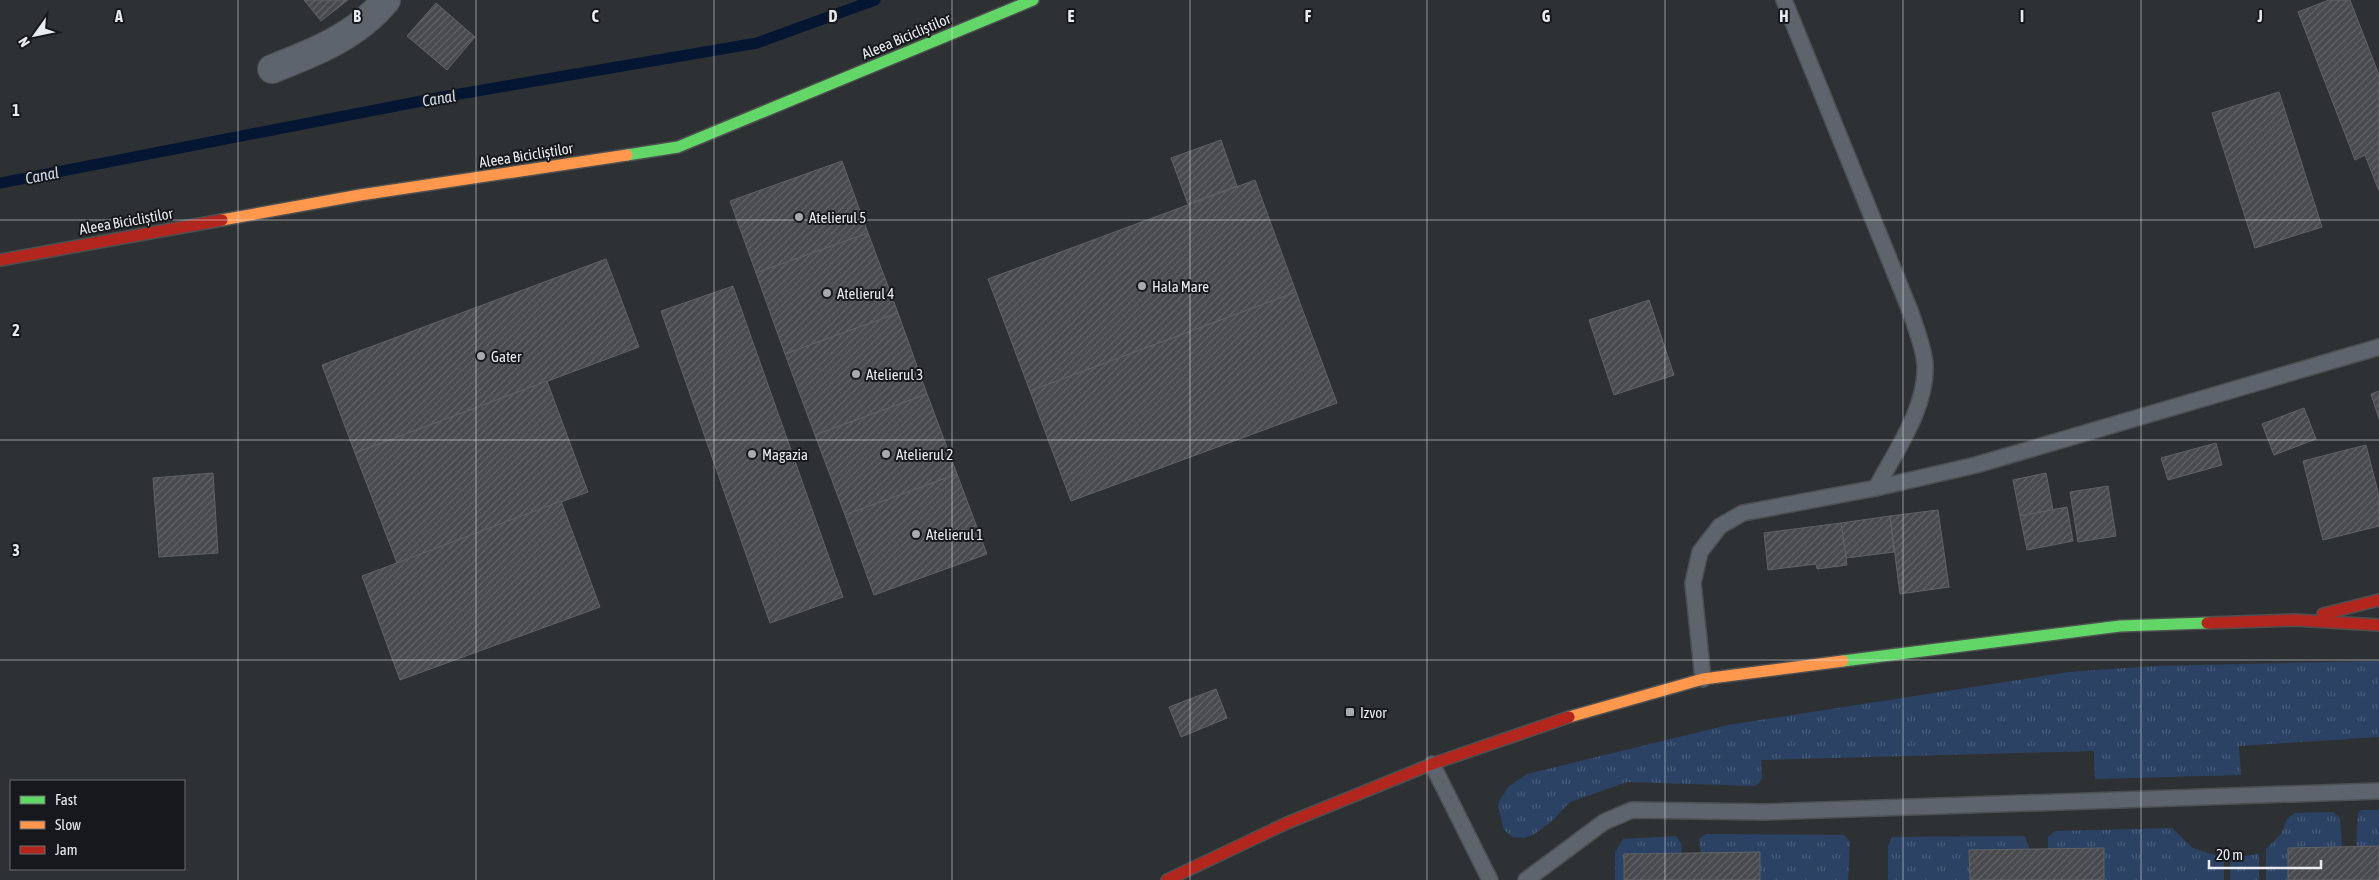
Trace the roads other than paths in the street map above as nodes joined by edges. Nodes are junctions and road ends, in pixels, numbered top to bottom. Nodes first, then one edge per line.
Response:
1 (386, 0) edge
2 (1033, 0) edge
3 (1784, 0) edge
4 (272, 69) dead end
5 (0, 260) edge
6 (2379, 347) edge
7 (1876, 488) junction
8 (2379, 600) edge
9 (2295, 620) junction
10 (2379, 625) edge
11 (1702, 680) junction
12 (1432, 764) junction
13 (2379, 791) edge
14 (1167, 880) edge
15 (1490, 880) edge
16 (1526, 880) edge

1 - 4 street
2 - 5 main road, Aleea Bicicliștilor
3 - 7 lane
6 - 7 lane
7 - 11 lane
8 - 9 main road
9 - 10 main road
9 - 11 main road
11 - 12 main road
12 - 14 main road
12 - 15 lane
13 - 16 lane

